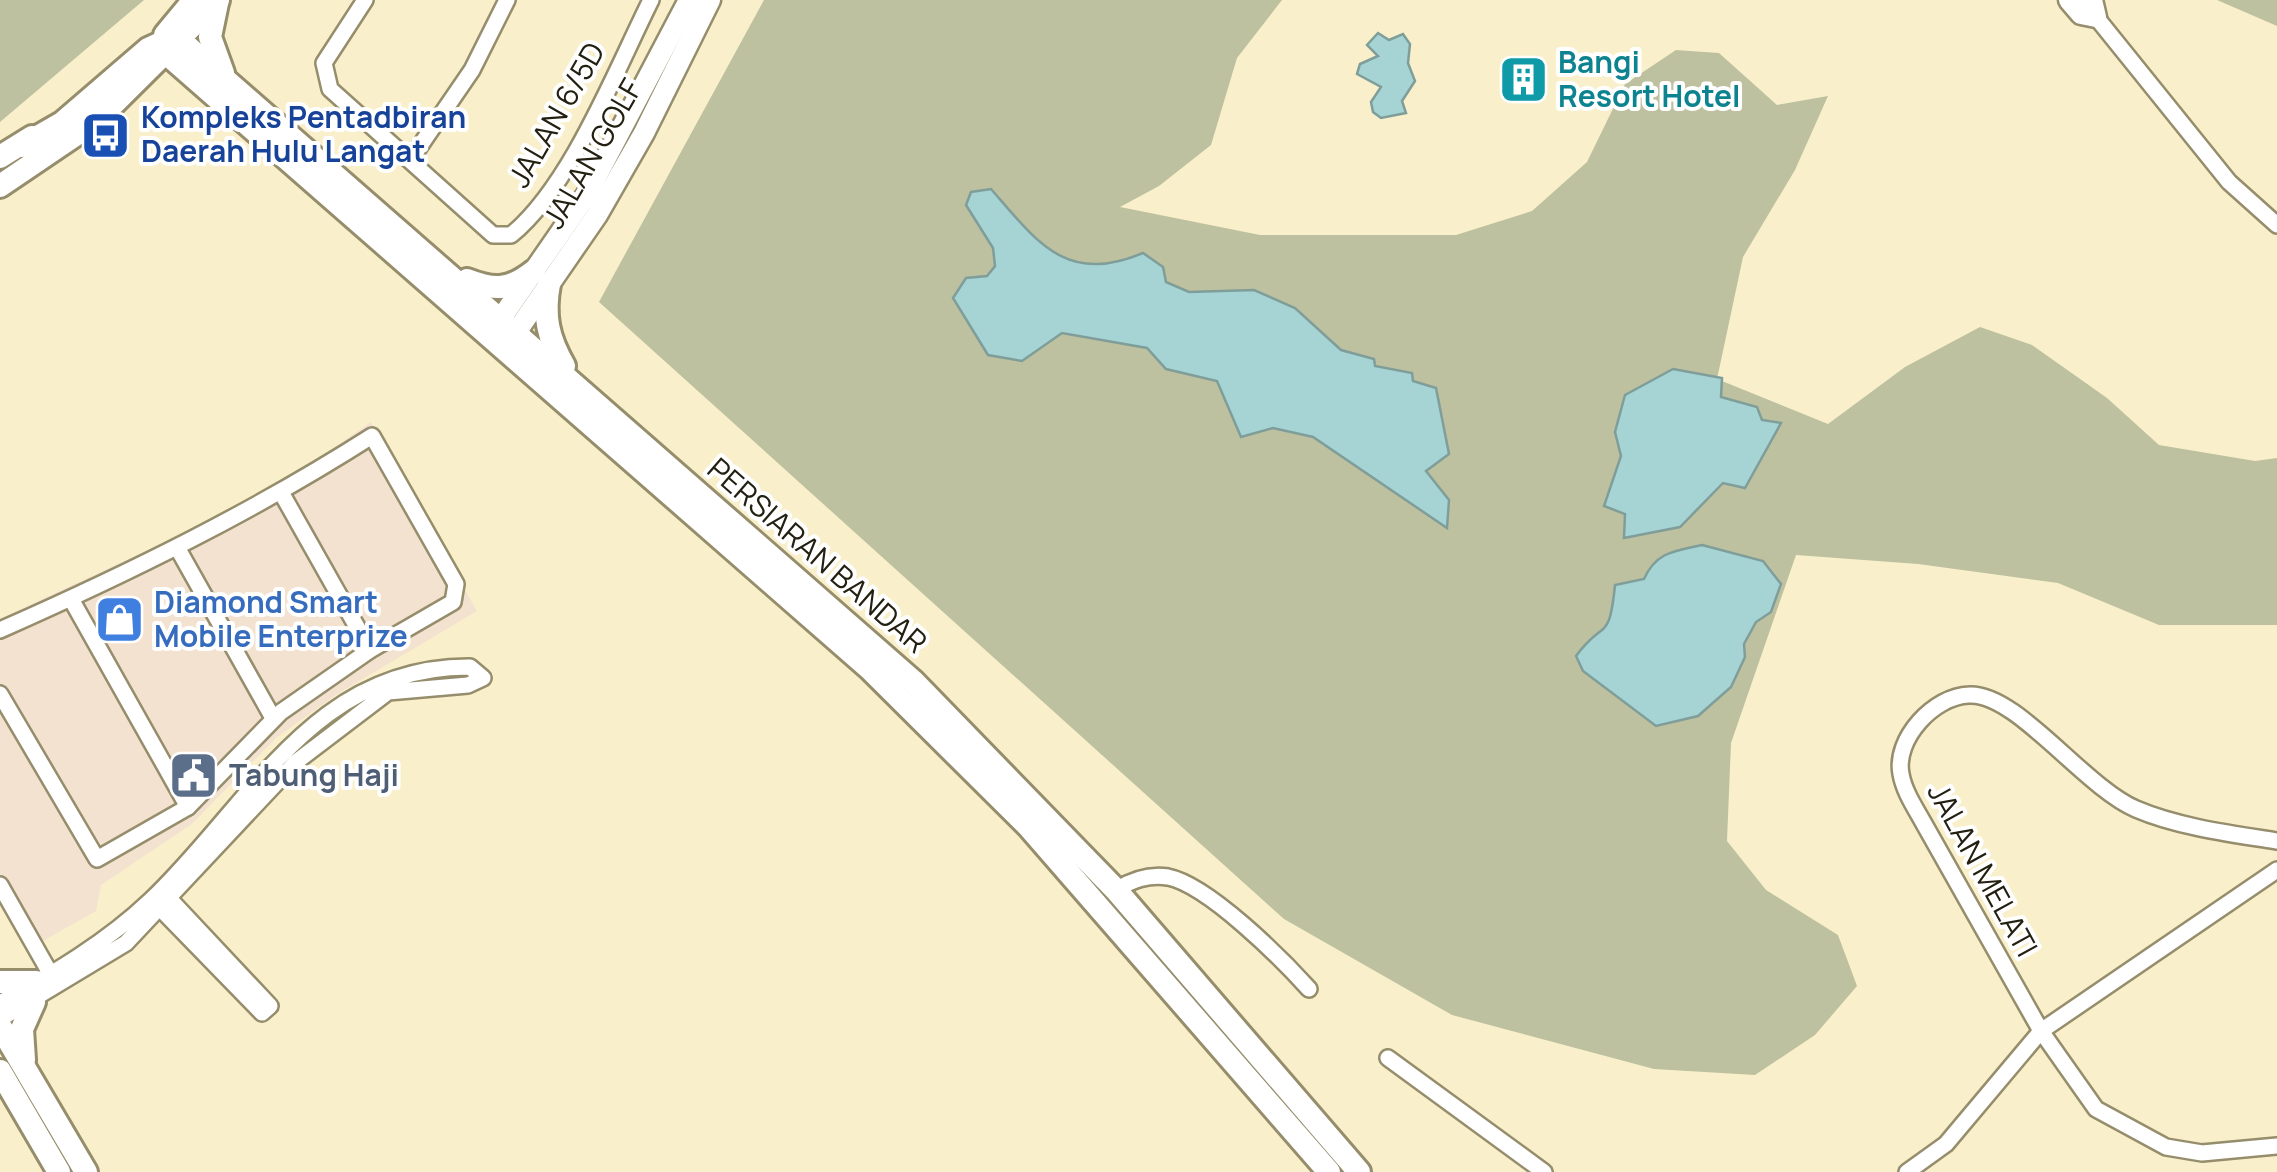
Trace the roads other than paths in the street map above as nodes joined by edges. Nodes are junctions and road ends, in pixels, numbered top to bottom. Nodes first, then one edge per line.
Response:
1 (176, 0) edge
2 (194, 0) edge
3 (218, 0) edge
4 (366, 0) edge
5 (508, 0) edge
6 (651, 0) edge
7 (689, 0) edge
8 (710, 0) edge
9 (2069, 0) edge
10 (2094, 9) edge
11 (170, 44) junction
12 (224, 90) junction
13 (117, 102) junction
14 (635, 130) junction
15 (22, 146) junction
16 (0, 158) edge
17 (411, 159) junction
18 (0, 186) edge
19 (2277, 225) edge
20 (382, 244) junction
21 (450, 272) junction
22 (541, 278) junction
23 (507, 326) junction
24 (571, 378) junction
25 (597, 432) junction
26 (282, 494) junction
27 (178, 549) junction
28 (71, 599) junction
29 (0, 630) edge
30 (370, 650) junction
31 (0, 694) edge
32 (273, 718) junction
33 (304, 744) junction
34 (291, 756) junction
35 (188, 807) junction
36 (2277, 840) edge
37 (2277, 870) edge
38 (0, 885) edge
39 (1116, 890) junction
40 (161, 899) junction
41 (0, 982) edge
42 (40, 986) junction
43 (1309, 989) dead end
44 (0, 1003) edge
45 (0, 1023) edge
46 (2041, 1031) junction
47 (0, 1054) edge
48 (1388, 1058) dead end
49 (0, 1071) edge
50 (28, 1076) junction
51 (2277, 1146) edge
52 (54, 1163) edge
53 (86, 1172) edge
54 (1329, 1172) edge
55 (1359, 1172) edge
56 (1544, 1172) edge
57 (1906, 1172) edge

1 - 15 main road
2 - 11 main road
3 - 11 main road
3 - 12 main road
4 - 17 street
5 - 17 street
6 - 17 street, JALAN 6/5D
7 - 14 street, JALAN GOLF
8 - 14 street, JALAN GOLF
9 - 10 street
10 - 19 street
11 - 12 main road, PERSIARAN BANDAR
11 - 13 main road
11 - 15 main road
12 - 13 main road
12 - 20 main road, PERSIARAN BANDAR
12 - 21 main road, PERSIARAN BANDAR
13 - 18 main road
14 - 22 street, JALAN GOLF
15 - 16 main road
20 - 23 main road
20 - 25 main road, PERSIARAN BANDAR
21 - 22 main road
21 - 23 main road, PERSIARAN BANDAR
22 - 23 street, JALAN GOLF
22 - 24 main road
23 - 24 main road, PERSIARAN BANDAR
23 - 25 main road
24 - 39 main road, PERSIARAN BANDAR
25 - 54 main road, PERSIARAN BANDAR
26 - 27 street
26 - 30 street
26 - 30 street
27 - 28 street
27 - 32 street
28 - 29 street
28 - 35 street
30 - 32 street
31 - 35 street
32 - 33 street
32 - 34 street
32 - 35 street
33 - 33 street
33 - 34 street
34 - 40 street
36 - 46 street, JALAN MELATI
37 - 46 street
38 - 42 street
39 - 43 street
39 - 55 main road, PERSIARAN BANDAR
40 - 40 street
40 - 42 street
40 - 42 street
41 - 42 main road
42 - 44 street
42 - 45 street
42 - 50 main road
45 - 50 main road
46 - 51 street, JALAN MELATI
46 - 57 street
47 - 52 main road
48 - 56 street
49 - 52 main road
50 - 53 main road

